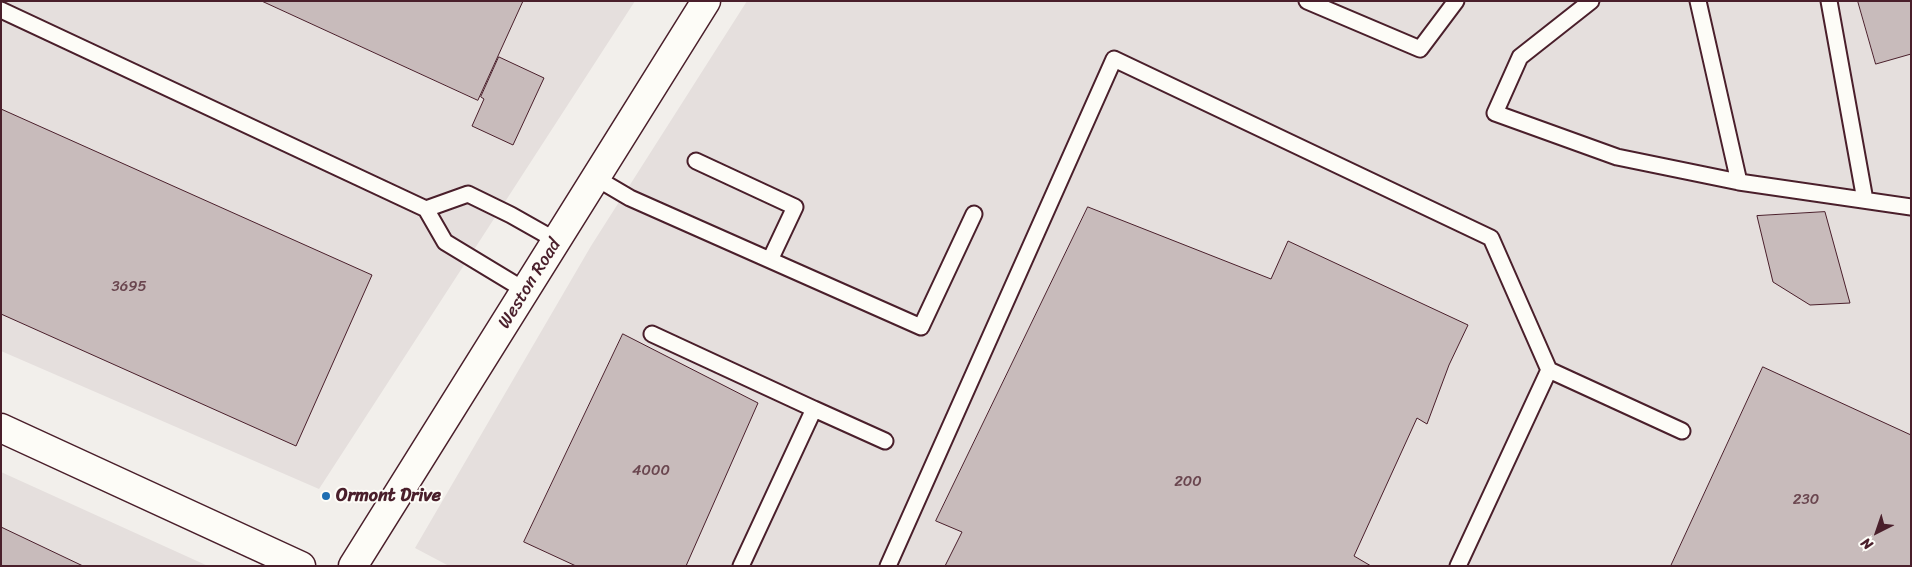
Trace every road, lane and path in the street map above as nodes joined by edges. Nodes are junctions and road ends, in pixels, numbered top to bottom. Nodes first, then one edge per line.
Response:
1 (706, 1) edge
2 (1307, 1) edge
3 (1456, 1) edge
4 (1591, 1) edge
5 (1698, 1) edge
6 (1829, 1) edge
7 (1, 10) edge
8 (696, 161) dead end
9 (596, 178) junction
10 (1739, 182) junction
11 (1865, 200) junction
12 (1911, 207) edge
13 (426, 209) junction
14 (974, 214) dead end
15 (557, 240) junction
16 (770, 260) junction
17 (526, 291) junction
18 (652, 334) dead end
19 (1549, 370) junction
20 (814, 409) junction
21 (1, 428) edge
22 (1682, 431) dead end
23 (885, 441) dead end
24 (301, 566) edge
25 (353, 566) edge
26 (741, 566) edge
27 (888, 566) edge
28 (1458, 566) edge

1 - 9 main road, Weston Road
2 - 3 lane
4 - 10 lane
5 - 10 lane
6 - 11 lane
7 - 13 lane
8 - 16 lane
9 - 15 main road, Weston Road
9 - 16 lane
10 - 11 lane
11 - 12 lane
13 - 15 lane
13 - 17 lane
14 - 16 lane
15 - 17 main road, Weston Road
17 - 25 main road, Weston Road
18 - 20 lane
19 - 22 lane
19 - 27 lane
19 - 28 lane
20 - 23 lane
20 - 26 lane
21 - 24 main road

